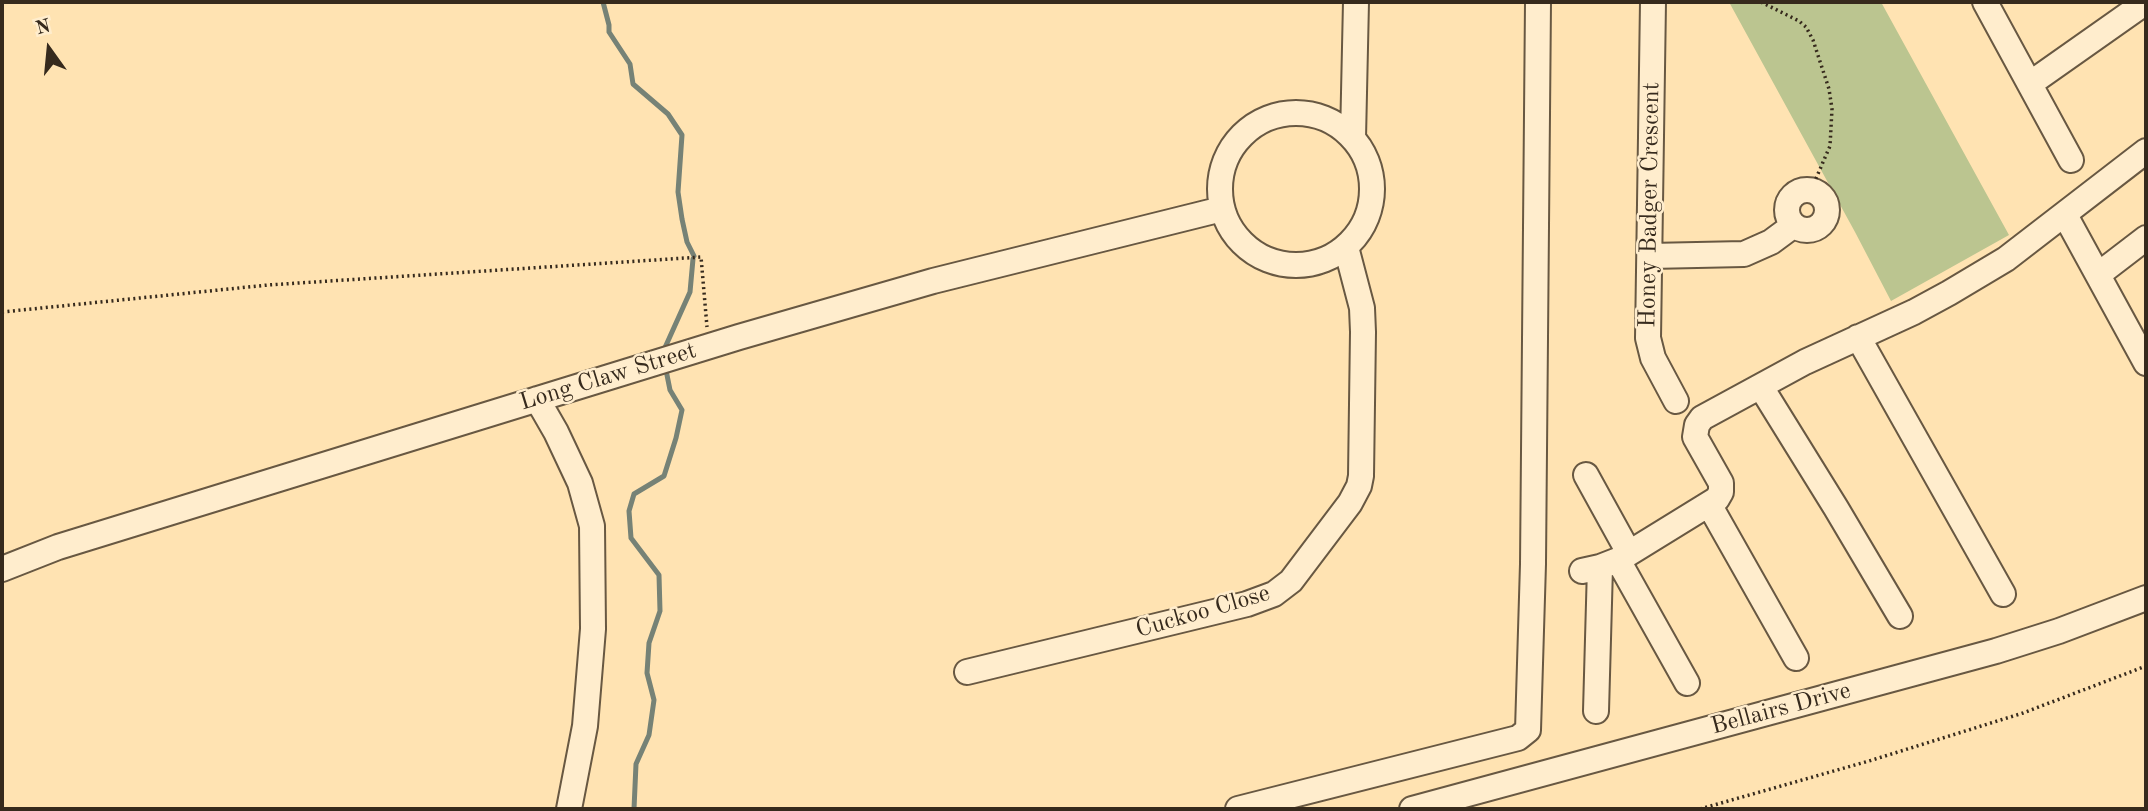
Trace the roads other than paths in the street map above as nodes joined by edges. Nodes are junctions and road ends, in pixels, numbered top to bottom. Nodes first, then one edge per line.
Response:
1 (1356, 2) edge
2 (1538, 2) edge
3 (1653, 2) edge
4 (1985, 2) edge
5 (2146, 2) edge
6 (2031, 83) junction
7 (1353, 138) junction
8 (2146, 152) edge
9 (2071, 160) dead end
10 (1811, 190) road end
11 (1222, 209) junction
12 (2065, 215) junction
13 (2146, 238) edge
14 (1346, 247) junction
15 (1650, 256) junction
16 (2099, 274) junction
17 (1858, 337) junction
18 (2146, 363) edge
19 (1761, 387) junction
20 (537, 399) junction
21 (1676, 401) dead end
22 (1586, 475) dead end
23 (1710, 506) junction
24 (1607, 563) junction
25 (2, 569) edge
26 (2003, 594) dead end
27 (2146, 598) edge
28 (1900, 617) dead end
29 (1796, 658) dead end
30 (967, 672) dead end
31 (1687, 683) dead end
32 (1595, 711) dead end
33 (569, 809) edge
34 (1238, 809) edge
35 (1412, 809) edge

1 - 7 street
2 - 34 street
3 - 15 street, Honey Badger Crescent
4 - 6 street
5 - 6 street
6 - 9 street
7 - 11 street
7 - 14 street
8 - 12 street
10 - 15 street
11 - 14 street
11 - 20 street, Long Claw Street
12 - 16 street
12 - 17 street
13 - 16 street
14 - 30 street, Cuckoo Close
15 - 21 street, Honey Badger Crescent
16 - 18 street
17 - 19 street
17 - 26 street
19 - 23 street
19 - 28 street
20 - 25 street, Long Claw Street
20 - 33 street
22 - 24 street
23 - 24 street
23 - 29 street
24 - 31 street
24 - 32 street
27 - 35 street, Bellairs Drive

